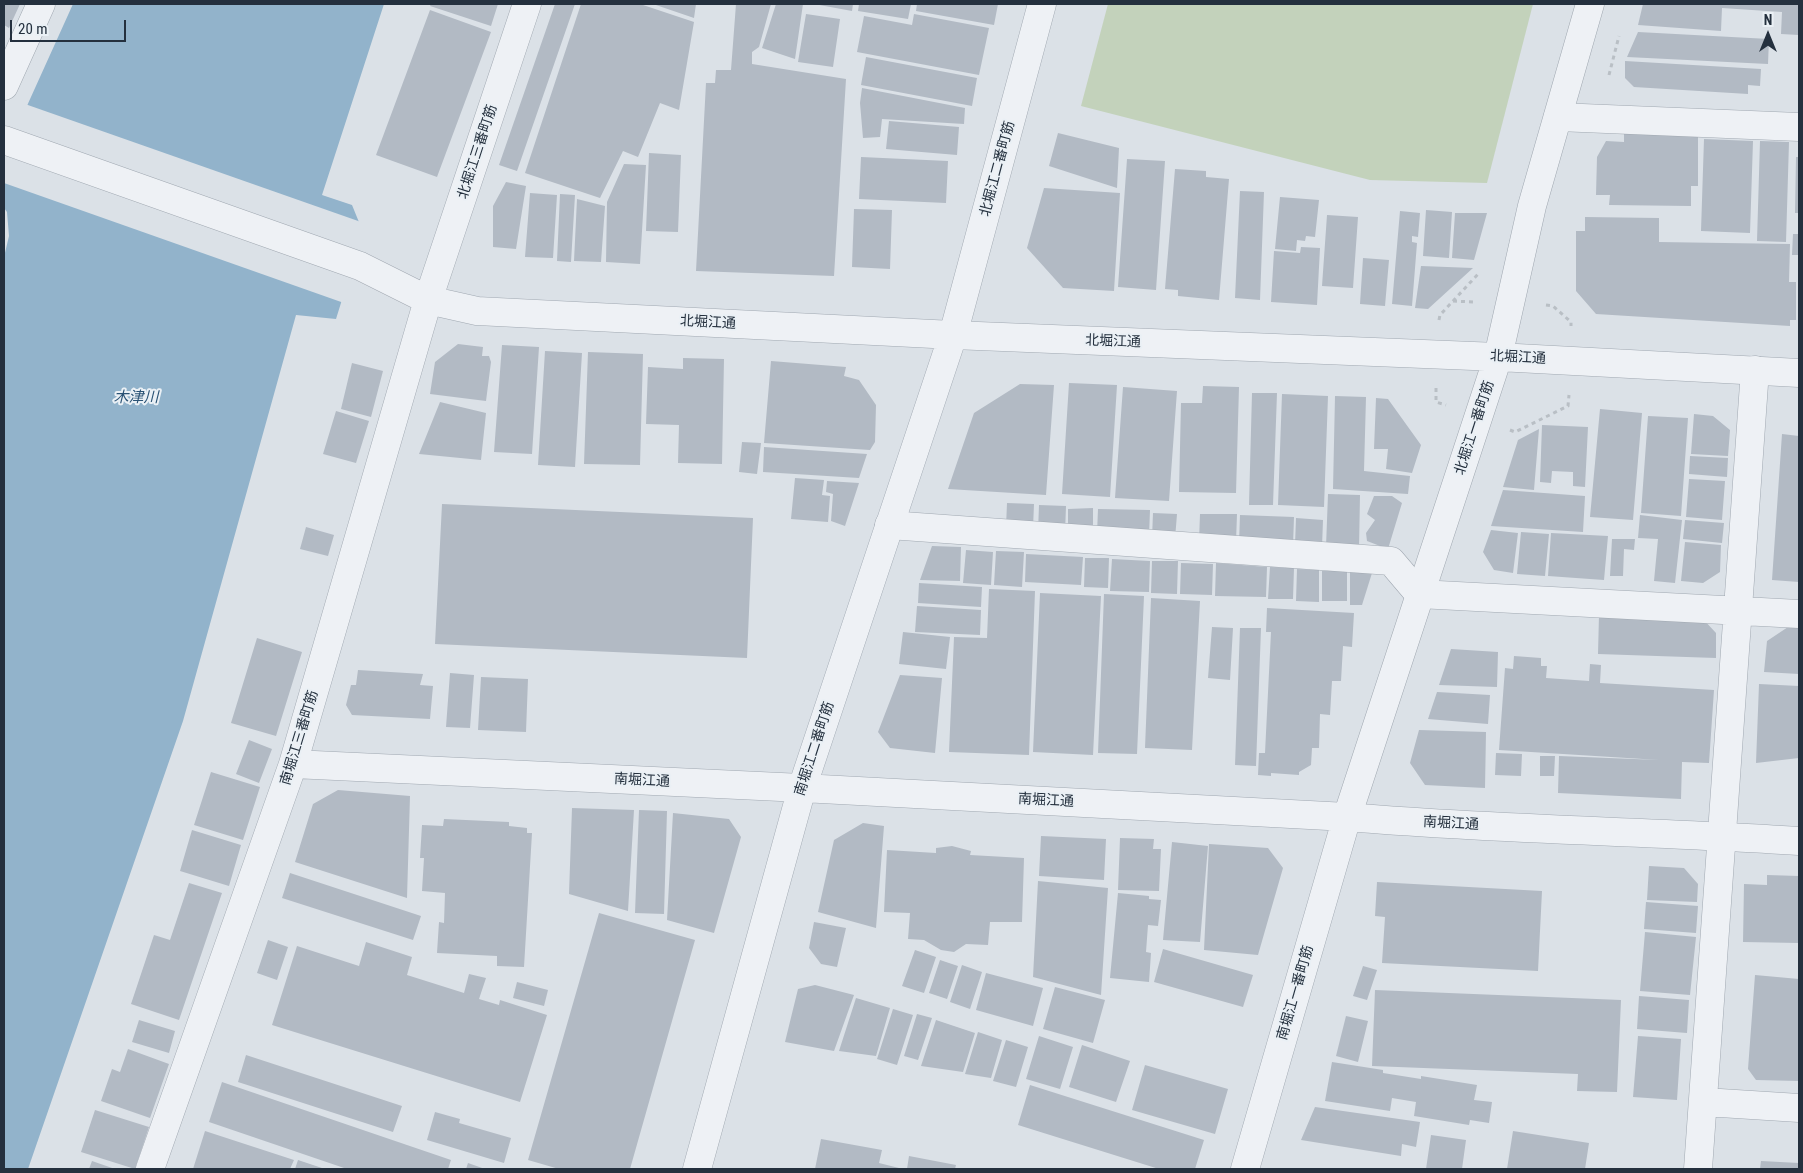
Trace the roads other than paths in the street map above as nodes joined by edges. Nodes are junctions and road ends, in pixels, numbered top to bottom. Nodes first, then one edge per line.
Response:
1 (41, 4) edge
2 (527, 4) edge
3 (1042, 4) edge
4 (1590, 4) edge
5 (4, 86) edge
6 (1558, 117) junction
7 (1799, 127) edge
8 (4, 140) edge
9 (428, 300) junction
10 (953, 335) junction
11 (1498, 357) junction
12 (1755, 370) junction
13 (1799, 373) edge
14 (889, 525) junction
15 (1419, 594) junction
16 (1739, 610) junction
17 (1799, 614) edge
18 (293, 764) junction
19 (802, 788) junction
20 (1347, 817) junction
21 (1723, 836) junction
22 (1799, 841) edge
23 (1704, 1102) junction
24 (1799, 1108) edge
25 (150, 1169) edge
26 (697, 1169) edge
27 (1245, 1169) edge
28 (1698, 1169) edge

1 - 5 street
2 - 9 street, 北堀江三番町筋
3 - 10 street, 北堀江二番町筋
4 - 6 street, 北堀江一番町筋
6 - 7 street
6 - 11 street, 北堀江一番町筋
8 - 9 street, 北堀江通
9 - 10 street, 北堀江通
9 - 18 street, 南堀江三番町筋
10 - 11 street, 北堀江通
10 - 14 street, 南堀江二番町筋
11 - 12 street, 北堀江通
11 - 15 street, 北堀江一番町筋
12 - 13 street, 北堀江通
12 - 16 street
14 - 15 street
14 - 19 street, 南堀江二番町筋
15 - 16 street
15 - 20 street, 北堀江一番町筋
16 - 17 street
16 - 21 street
18 - 19 street, 南堀江通
18 - 25 street, 南堀江三番町筋
19 - 20 street, 南堀江通
19 - 26 street, 南堀江二番町筋
20 - 21 street, 南堀江通
20 - 27 street, 南堀江一番町筋
21 - 22 street, 南堀江通
21 - 23 street
23 - 24 street
23 - 28 street

